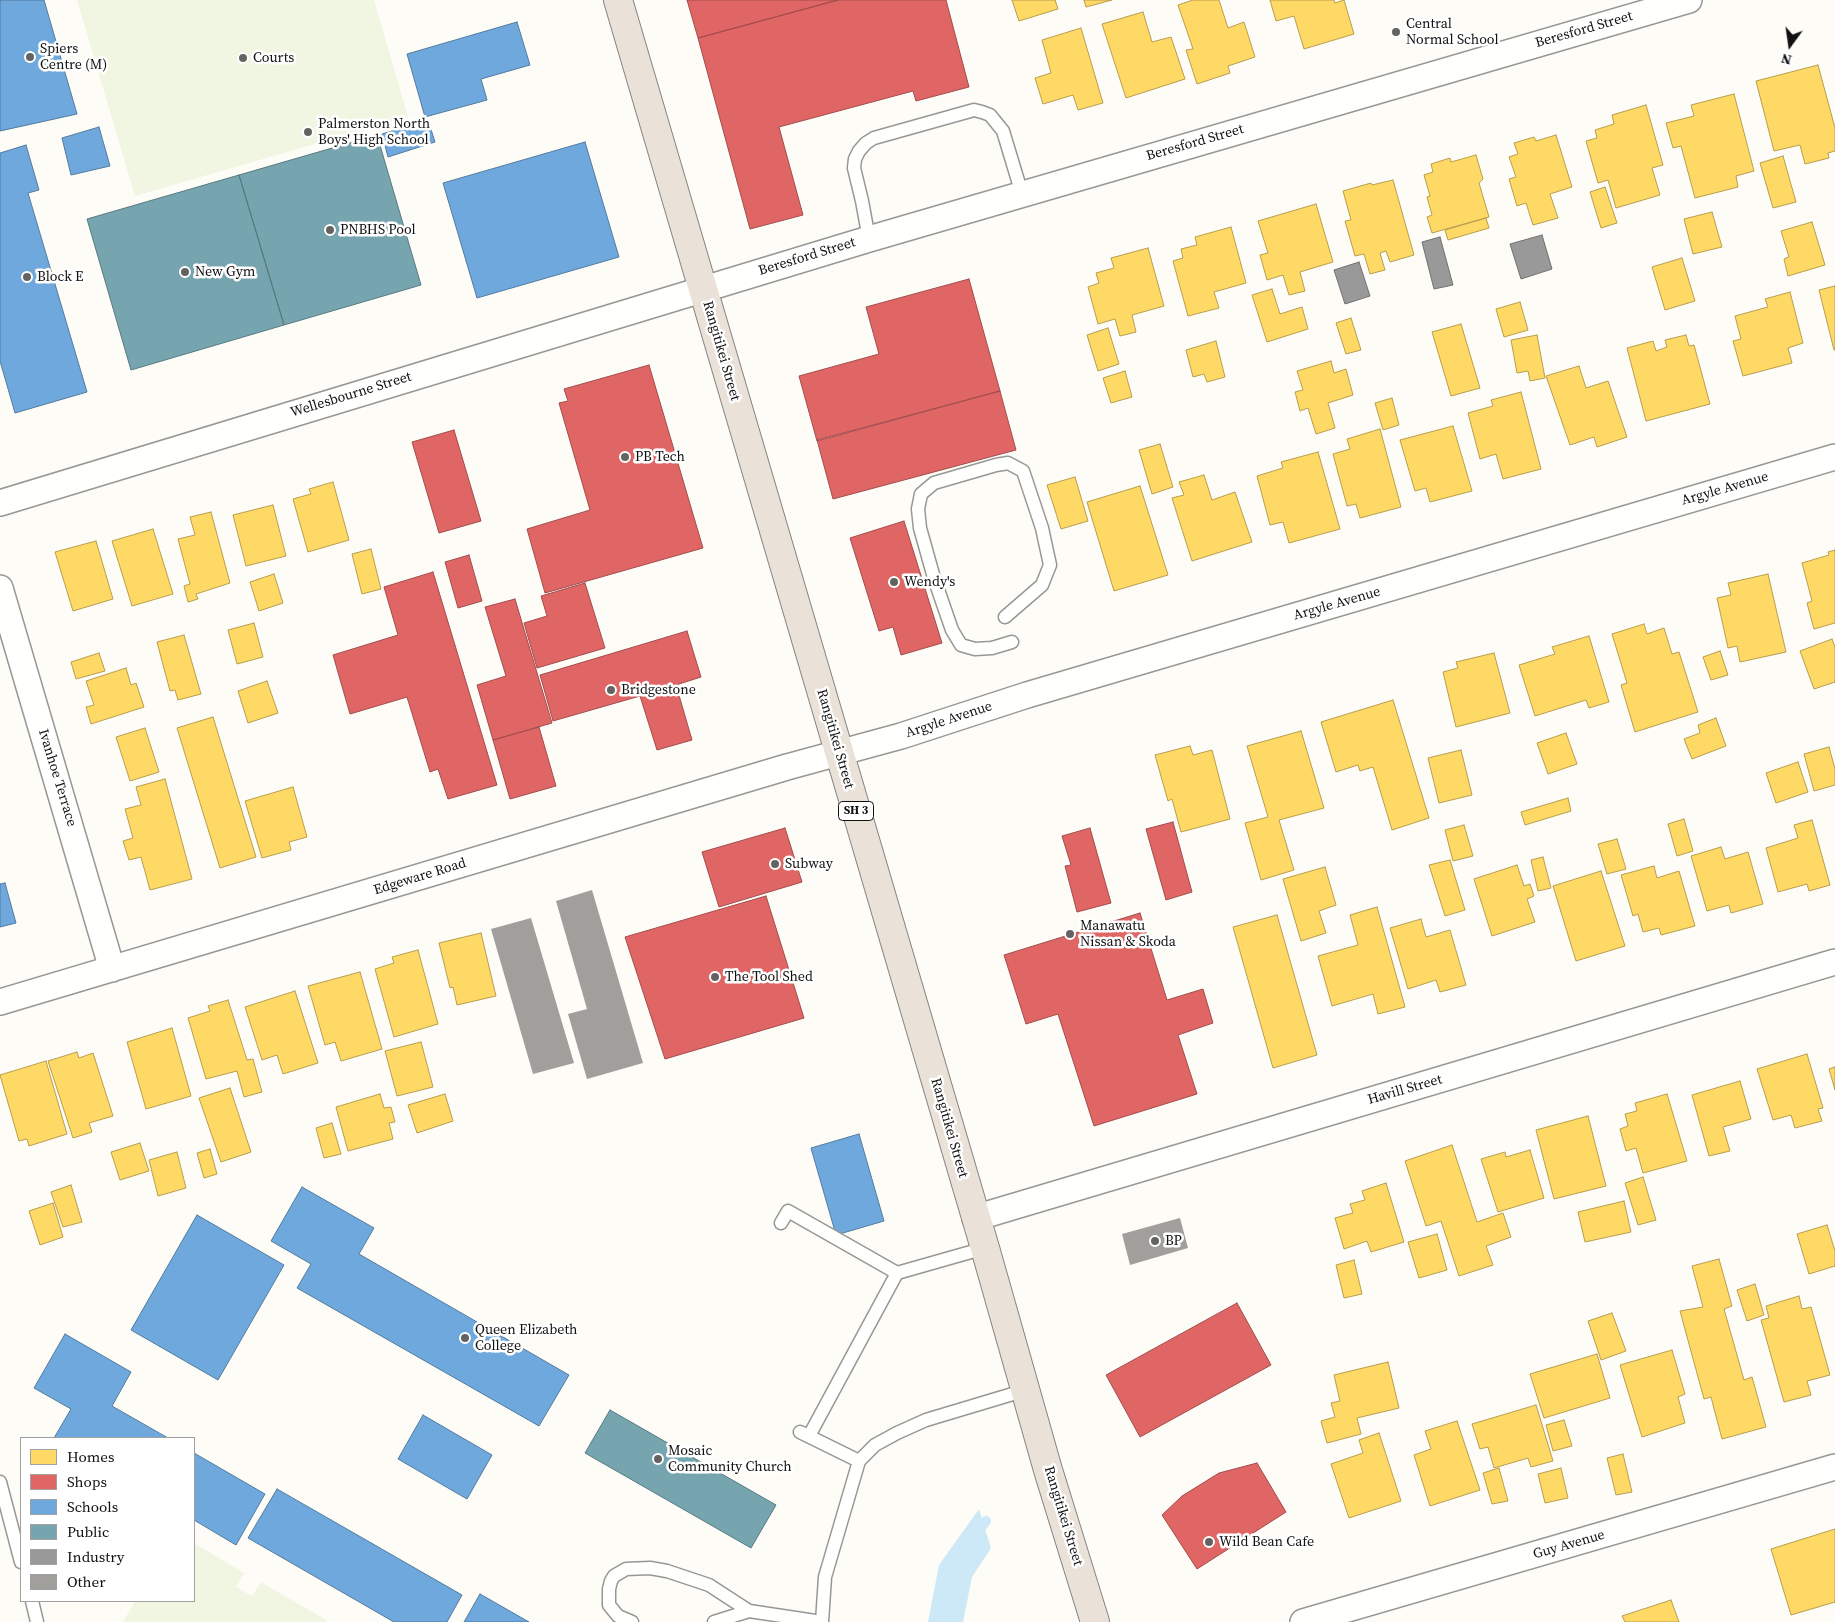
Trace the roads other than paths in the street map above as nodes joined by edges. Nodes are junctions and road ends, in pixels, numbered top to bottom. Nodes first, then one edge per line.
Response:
1 (618, 0) edge
2 (1688, 0) edge
3 (1022, 194) junction
4 (869, 239) junction
5 (702, 289) junction
6 (1835, 457) edge
7 (0, 503) edge
8 (0, 588) edge
9 (1005, 617) dead end
10 (1012, 642) dead end
11 (839, 754) junction
12 (1835, 962) edge
13 (112, 969) junction
14 (0, 1002) edge
15 (975, 1218) junction
16 (781, 1223) dead end
17 (985, 1248) junction
18 (897, 1273) junction
19 (1026, 1390) junction
20 (860, 1461) junction
21 (1835, 1467) edge
22 (0, 1482) edge
23 (20, 1558) edge
24 (32, 1602) edge
25 (749, 1611) junction
26 (37, 1622) edge
27 (632, 1622) edge
28 (714, 1622) edge
29 (822, 1622) edge
30 (1095, 1622) edge
31 (1303, 1622) edge

1 - 5 highway, Rangitikei Street / SH 3
2 - 3 street, Beresford Street
3 - 4 street, Beresford Street
3 - 4 lane
4 - 5 street, Beresford Street
5 - 7 street, Wellesbourne Street
5 - 11 highway, Rangitikei Street / SH 3
6 - 11 street, Argyle Avenue
8 - 13 street, Ivanhoe Terrace
9 - 10 lane
11 - 13 street, Edgeware Road
11 - 15 highway, Rangitikei Street / SH 3
12 - 15 street, Havill Street
13 - 14 street, Edgeware Road
15 - 17 highway, Rangitikei Street / SH 3
16 - 18 lane
17 - 18 lane
17 - 19 highway, Rangitikei Street / SH 3
18 - 20 lane
19 - 20 lane
19 - 30 highway, Rangitikei Street / SH 3
20 - 29 lane
21 - 31 street, Guy Avenue
22 - 23 lane
24 - 26 lane
25 - 27 lane
25 - 28 lane
25 - 29 lane

